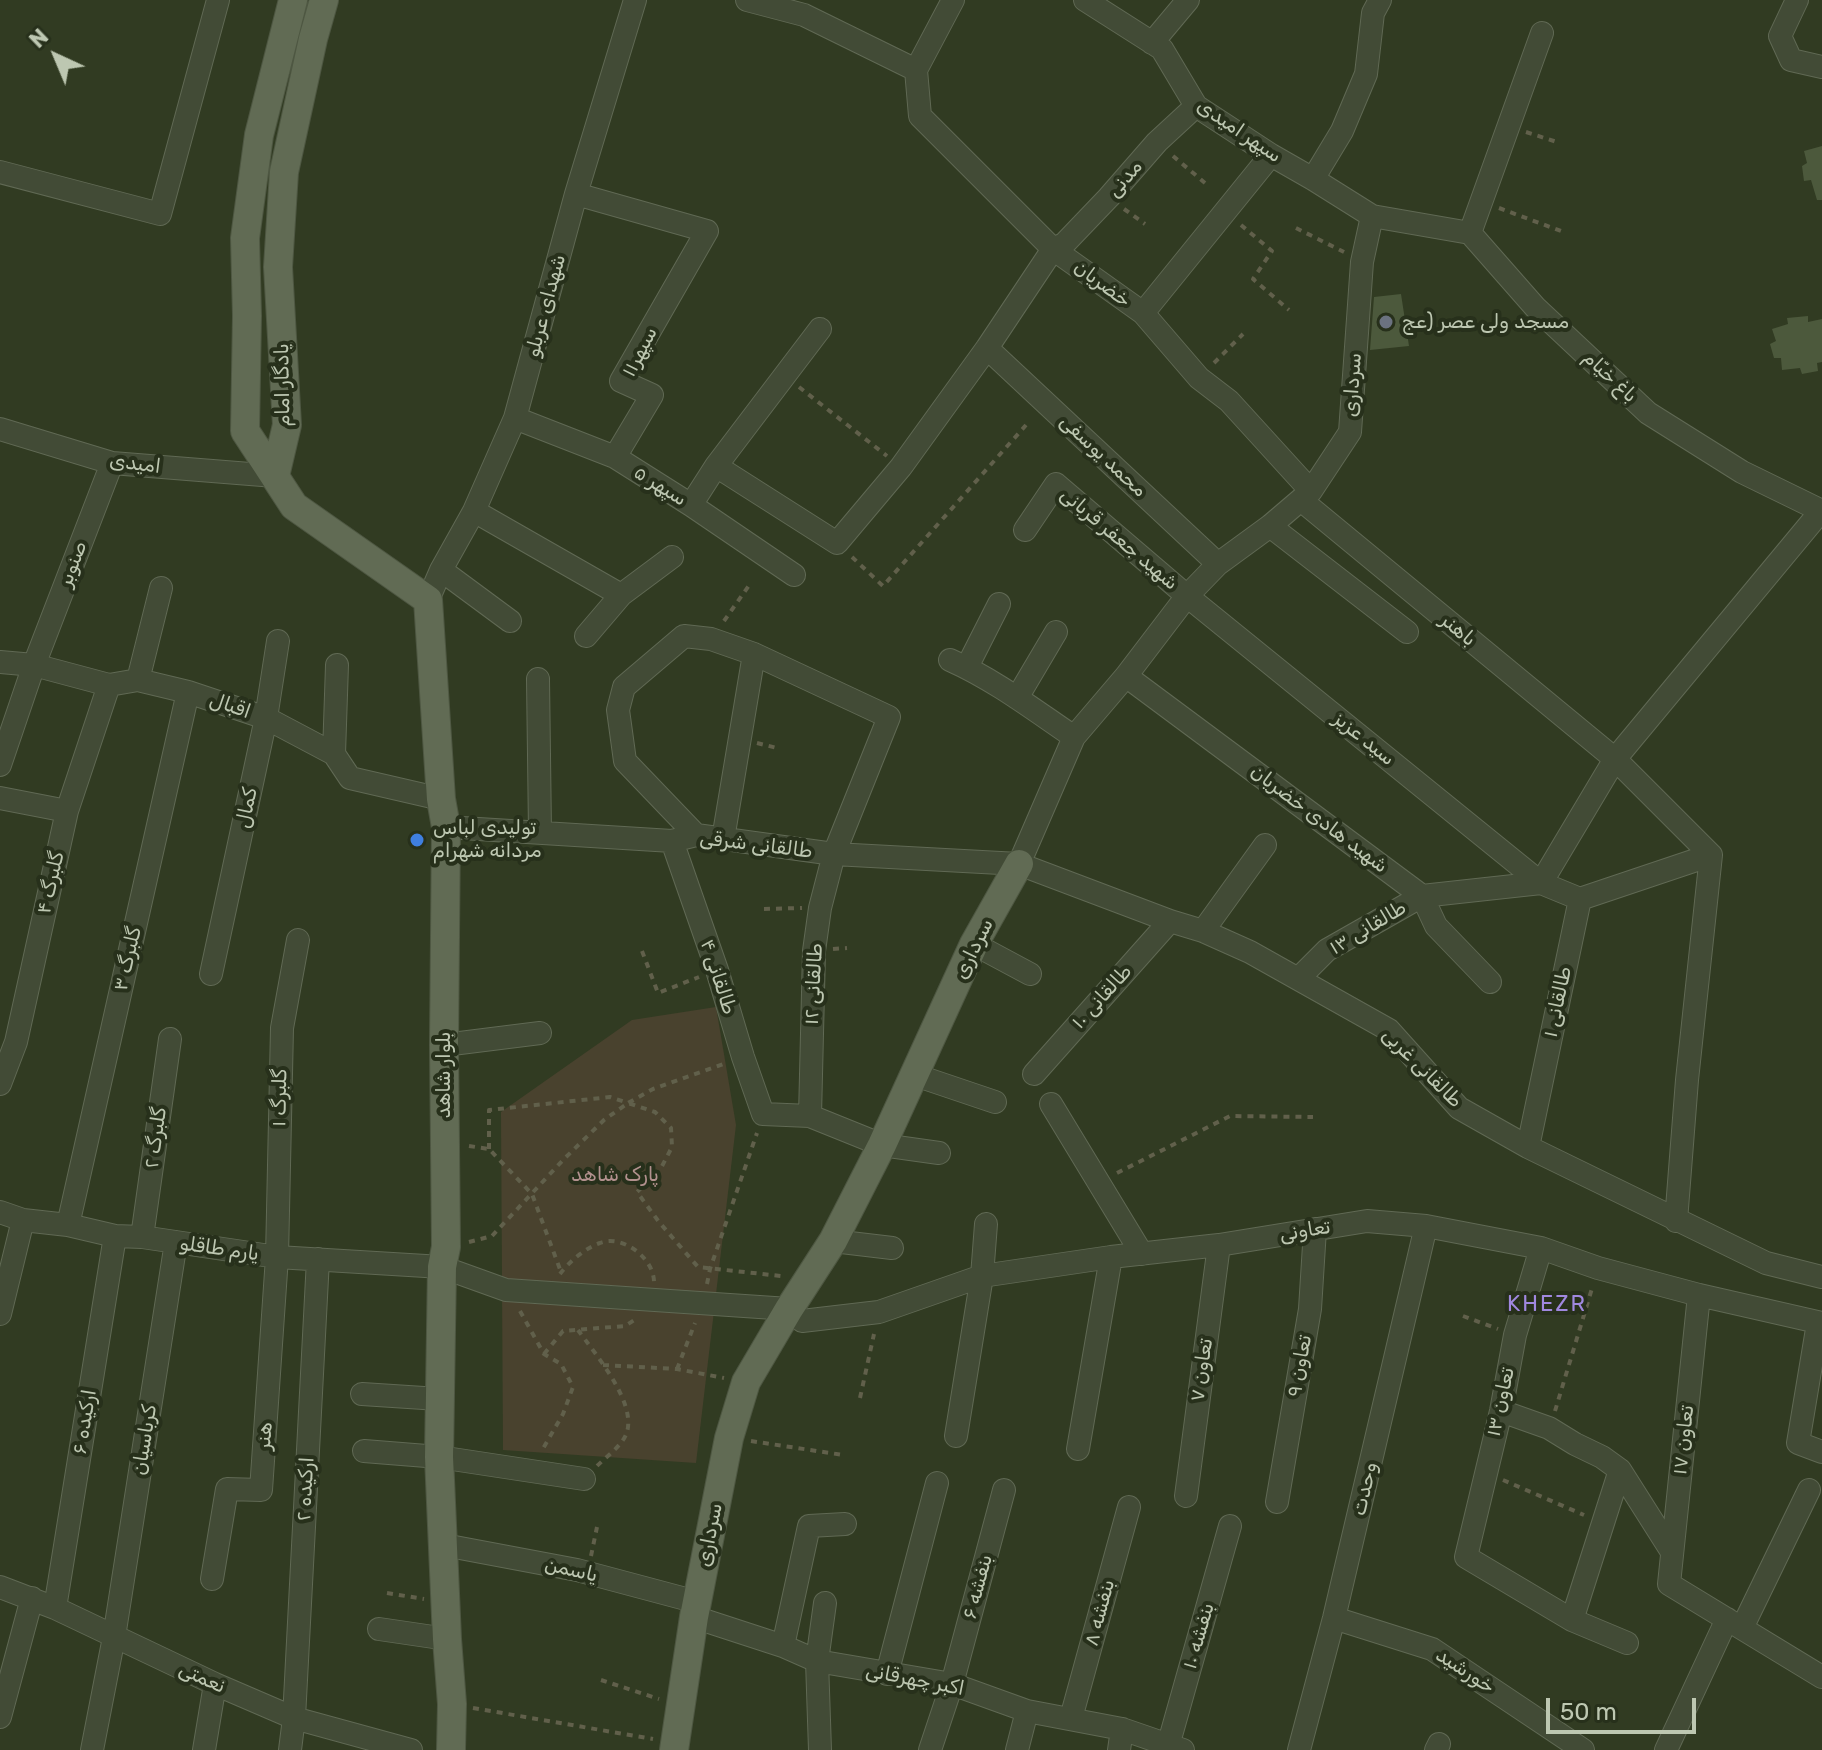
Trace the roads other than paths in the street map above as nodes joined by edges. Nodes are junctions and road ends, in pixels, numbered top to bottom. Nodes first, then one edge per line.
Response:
1 (218, 0) edge
2 (293, 0) edge
3 (324, 0) edge
4 (635, 0) edge
5 (747, 0) edge
6 (953, 0) edge
7 (1087, 0) edge
8 (1188, 0) edge
9 (1380, 0) edge
10 (1797, 0) edge
11 (1542, 33) dead end
12 (1152, 43) junction
13 (1822, 67) edge
14 (916, 70) junction
15 (1196, 106) junction
16 (1271, 155) junction
17 (0, 172) edge
18 (1313, 179) junction
19 (576, 194) junction
20 (1372, 216) junction
21 (1470, 233) junction
22 (1053, 249) junction
23 (1143, 313) junction
24 (820, 329) dead end
25 (987, 348) junction
26 (515, 418) junction
27 (0, 429) edge
28 (615, 457) junction
29 (112, 463) junction
30 (716, 466) junction
31 (275, 476) junction
32 (1306, 496) junction
33 (691, 505) junction
34 (474, 511) junction
35 (1821, 511) edge
36 (1270, 526) junction
37 (1025, 530) dead end
38 (672, 557) dead end
39 (1218, 564) junction
40 (441, 570) junction
41 (794, 575) dead end
42 (161, 588) dead end
43 (621, 595) junction
44 (1187, 596) junction
45 (428, 600) junction
46 (999, 604) dead end
47 (510, 621) dead end
48 (1056, 632) dead end
49 (1407, 632) dead end
50 (586, 636) dead end
51 (278, 641) dead end
52 (754, 654) junction
53 (0, 662) edge
54 (34, 665) junction
55 (337, 665) dead end
56 (1126, 676) junction
57 (538, 679) dead end
58 (138, 680) junction
59 (109, 685) junction
60 (188, 692) junction
61 (1017, 698) junction
62 (266, 718) junction
63 (1074, 737) junction
64 (334, 754) junction
65 (1615, 759) junction
66 (0, 765) edge
67 (0, 798) edge
68 (441, 799) junction
69 (67, 811) junction
70 (446, 827) junction
71 (540, 832) junction
72 (696, 835) junction
73 (723, 839) junction
74 (672, 841) junction
75 (1265, 845) dead end
76 (834, 854) junction
77 (1711, 855) junction
78 (1019, 864) junction
79 (1541, 883) junction
80 (1422, 896) junction
81 (1580, 899) junction
82 (1170, 921) junction
83 (1203, 931) junction
84 (298, 940) dead end
85 (974, 944) junction
86 (211, 974) dead end
87 (1030, 974) dead end
88 (1299, 978) junction
89 (1490, 982) dead end
90 (540, 1033) dead end
91 (170, 1039) dead end
92 (444, 1045) junction
93 (1034, 1074) dead end
94 (915, 1075) junction
95 (0, 1084) edge
96 (995, 1102) dead end
97 (1051, 1104) dead end
98 (810, 1116) junction
99 (882, 1145) junction
100 (1528, 1147) junction
101 (939, 1153) dead end
102 (0, 1212) edge
103 (23, 1220) junction
104 (1676, 1221) junction
105 (986, 1224) dead end
106 (68, 1225) junction
107 (1426, 1226) junction
108 (1315, 1229) junction
109 (115, 1236) junction
110 (142, 1237) junction
111 (833, 1241) junction
112 (176, 1242) junction
113 (1219, 1245) junction
114 (892, 1248) dead end
115 (1541, 1248) junction
116 (1142, 1254) junction
117 (277, 1257) junction
118 (444, 1257) junction
119 (1111, 1257) junction
120 (318, 1259) junction
121 (982, 1276) junction
122 (1822, 1277) edge
123 (1699, 1295) junction
124 (703, 1303) joint
125 (789, 1309) junction
126 (0, 1314) edge
127 (1820, 1323) edge
128 (362, 1394) dead end
129 (439, 1399) junction
130 (1501, 1411) junction
131 (956, 1436) dead end
132 (1078, 1449) dead end
133 (364, 1451) dead end
134 (1822, 1452) edge
135 (439, 1457) junction
136 (1620, 1470) junction
137 (584, 1479) road end
138 (937, 1483) dead end
139 (1004, 1490) dead end
140 (1809, 1490) dead end
141 (1186, 1496) dead end
142 (1277, 1502) dead end
143 (1129, 1507) dead end
144 (845, 1524) dead end
145 (1230, 1526) dead end
146 (444, 1545) junction
147 (1672, 1552) junction
148 (212, 1579) dead end
149 (0, 1587) edge
150 (32, 1598) junction
151 (825, 1603) dead end
152 (55, 1608) junction
153 (696, 1610) junction
154 (1334, 1618) junction
155 (1572, 1620) junction
156 (1734, 1624) junction
157 (379, 1629) dead end
158 (114, 1637) junction
159 (447, 1639) junction
160 (1627, 1643) dead end
161 (783, 1646) junction
162 (817, 1661) junction
163 (887, 1674) junction
164 (1822, 1677) edge
165 (215, 1684) junction
166 (952, 1684) junction
167 (1027, 1711) junction
168 (0, 1717) edge
169 (294, 1718) junction
170 (1071, 1718) junction
171 (1120, 1740) edge
172 (675, 1746) edge
173 (1573, 1747) edge
174 (1176, 1748) edge
175 (92, 1750) edge
176 (204, 1750) edge
177 (290, 1750) edge
178 (411, 1750) edge
179 (451, 1750) edge
180 (820, 1750) edge
181 (930, 1750) edge
182 (1017, 1750) edge
183 (1299, 1750) edge
184 (1666, 1750) edge

1 - 17 street
2 - 31 main road, یادگار امام
3 - 31 main road, یادگار امام
4 - 19 street, شهدای عربلو
5 - 14 street
6 - 14 street
7 - 12 street, سپهر امیدی
8 - 12 street
9 - 18 street
10 - 13 street
11 - 21 street
12 - 15 street, سپهر امیدی
14 - 22 street, خضریان
15 - 16 street, سپهر امیدی
15 - 22 street, مدنی
16 - 18 street, سپهر امیدی
16 - 23 street
18 - 20 street, سپهر امیدی
19 - 26 street, شهدای عربلو
19 - 28 street, سپهر۱۱
20 - 21 street
20 - 32 street, سرداری
21 - 35 street, باغ خیّام
22 - 23 street, خضریان
22 - 25 street, مدنی
23 - 32 street, خضریان
24 - 30 street
25 - 30 street, مدنی
25 - 39 street, محمد یوسفی
26 - 28 street, سپهر ۵
26 - 34 street, شهدای عربلو
27 - 29 street, امیدی
28 - 33 street, سپهر ۵
29 - 31 street, امیدی
29 - 54 street, صنوبر
30 - 33 street
31 - 45 main road
32 - 36 street, سرداری
32 - 65 street, باهنر
33 - 41 street, سپهر ۵
34 - 40 street, شهدای عربلو
34 - 43 street
35 - 65 street
36 - 39 street, سرداری
36 - 49 street
37 - 44 street, شهید جعفر قربانی
38 - 43 street
39 - 44 street, سرداری
40 - 45 street, شهدای عربلو
40 - 47 street
42 - 58 street
43 - 50 street
44 - 56 street, سرداری
44 - 79 street, سید عزیز
45 - 68 main road, بلوار شاهد
46 - 61 street
48 - 61 street
51 - 62 street, کمال
52 - 72 street
52 - 73 street
52 - 76 street, طالقانی ۱۲
53 - 54 street, اقبال
54 - 59 street, اقبال
54 - 66 street, صنوبر
55 - 64 street
56 - 63 street, سرداری
56 - 80 street, شهید هادی خضریان
57 - 71 street
58 - 59 street, اقبال
58 - 60 street, اقبال
59 - 69 street, گلبرگ ۴
60 - 62 street, اقبال
60 - 106 street, گلبرگ ۳
61 - 63 street
62 - 64 street, اقبال
62 - 86 street, کمال
63 - 78 street, سرداری
64 - 68 street, اقبال
65 - 77 street, باهنر
65 - 79 street
67 - 69 street
68 - 70 main road, بلوار شاهد
69 - 95 street, گلبرگ ۴
70 - 71 street, طالقانی شرقی
70 - 92 main road, بلوار شاهد
71 - 74 street, طالقانی شرقی
72 - 73 street, طالقانی شرقی
72 - 74 street, طالقانی شرقی
73 - 76 street, طالقانی شرقی
74 - 98 street, طالقانی ۴
75 - 83 street
76 - 78 street, طالقانی شرقی
76 - 98 street, طالقانی ۱۲
77 - 81 street
77 - 104 street
78 - 82 street, طالقانی غربی
78 - 85 main road, سرداری
79 - 80 street, طالقانی ۱۳
79 - 81 street
80 - 88 street, طالقانی ۱۳
80 - 89 street, شهید هادی خضریان
81 - 100 street, طالقانی ۱
82 - 83 street, طالقانی غربی
82 - 93 street, طالقانی ۱۰
83 - 88 street, طالقانی غربی
84 - 117 street, گلبرگ ۱
85 - 87 street
85 - 94 main road, سرداری
88 - 100 street, طالقانی غربی
90 - 92 street
91 - 110 street, گلبرگ ۲
92 - 118 main road, بلوار شاهد
94 - 96 street
94 - 99 main road, سرداری
97 - 116 street
98 - 99 street
99 - 101 street
99 - 111 main road, سرداری
100 - 104 street, طالقانی غربی
102 - 103 street, یارم طاقلو
103 - 106 street, یارم طاقلو
103 - 126 street
104 - 122 street, طالقانی غربی
105 - 121 street
106 - 109 street, یارم طاقلو
107 - 108 street, تعاونی
107 - 115 street, تعاونی
107 - 154 street, وحدت
108 - 113 street, تعاونی
108 - 142 street, تعاون ۹
109 - 110 street, یارم طاقلو
109 - 152 street, ارکیده ۶
110 - 112 street, یارم طاقلو
111 - 114 street
111 - 125 main road, سرداری
112 - 117 street, یارم طاقلو
112 - 158 street, کرباسیان
113 - 116 street, تعاونی
113 - 141 street, تعاون ۷
115 - 123 street, تعاونی
115 - 130 street, تعاون ۱۳
116 - 119 street, تعاونی
117 - 120 street, یارم طاقلو
117 - 148 street, هنر
118 - 120 street, یارم طاقلو
118 - 124 street, یارم طاقلو
118 - 129 main road, بلوار شاهد
119 - 121 street, تعاونی
119 - 132 street
120 - 169 street, ارکیده ۲
121 - 125 street, تعاونی
121 - 131 street
123 - 127 street, تعاونی
123 - 147 street, تعاون ۱۷
124 - 125 street, تعاونی
125 - 153 main road, سرداری
127 - 134 street
128 - 129 street
129 - 135 main road, بلوار شاهد
130 - 136 street
130 - 155 street, تعاون ۱۳
133 - 135 street
135 - 137 street
135 - 146 main road, بلوار شاهد
136 - 147 street
136 - 155 street
138 - 163 street
139 - 166 street, بنفشه ۶
140 - 156 street
143 - 170 street, بنفشه ۸
144 - 161 street
145 - 174 street, بنفشه ۱۰
146 - 153 street, یاسمن
146 - 159 main road, بلوار شاهد
147 - 156 street, تعاون ۱۷
149 - 150 street, نعمتی
150 - 152 street, نعمتی
150 - 168 street
151 - 162 street
152 - 158 street, نعمتی
153 - 161 street, اکبر چهرقانی
153 - 172 main road, سرداری
154 - 173 street, خورشید
154 - 183 street, وحدت
155 - 160 street
156 - 164 street
156 - 184 street
157 - 159 street
158 - 165 street, نعمتی
158 - 175 street, کرباسیان
159 - 179 main road, بلوار شاهد
161 - 162 street, اکبر چهرقانی
162 - 163 street, اکبر چهرقانی
162 - 180 street
163 - 166 street, اکبر چهرقانی
165 - 169 street, نعمتی
165 - 176 street
166 - 167 street, اکبر چهرقانی
166 - 181 street, بنفشه ۶
167 - 170 street, اکبر چهرقانی
167 - 182 street
169 - 177 street, ارکیده ۲
169 - 178 street, نعمتی
170 - 171 street, اکبر چهرقانی
171 - 174 street, اکبر چهرقانی

